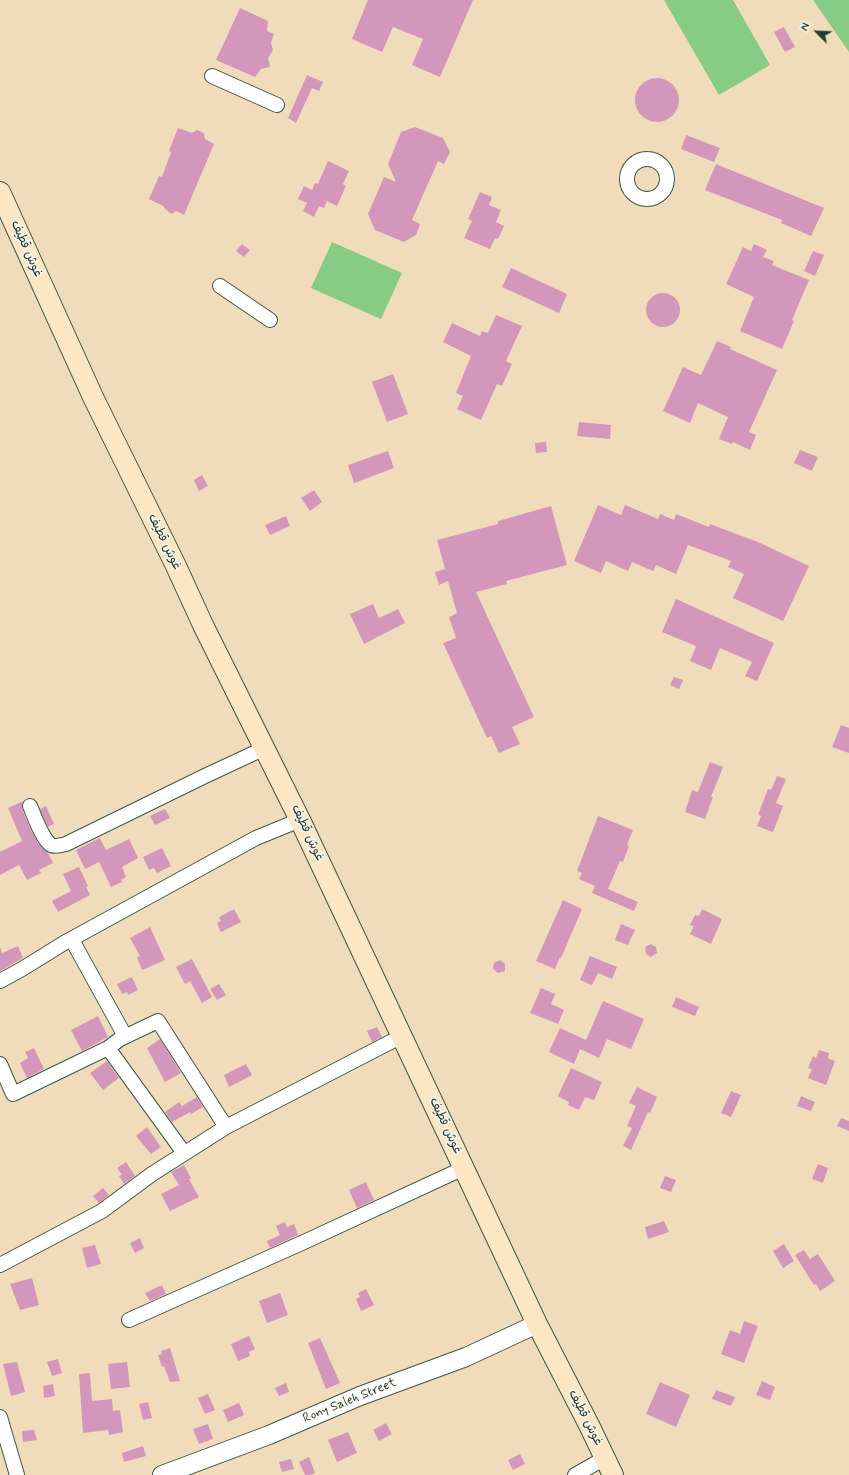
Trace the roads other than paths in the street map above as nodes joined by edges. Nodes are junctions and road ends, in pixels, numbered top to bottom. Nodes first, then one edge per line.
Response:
1 (212, 76) dead end
2 (277, 105) dead end
3 (0, 192) edge
4 (220, 286) dead end
5 (270, 320) dead end
6 (265, 748) junction
7 (30, 806) dead end
8 (300, 820) junction
9 (72, 940) junction
10 (0, 980) edge
11 (125, 1036) junction
12 (402, 1036) junction
13 (108, 1048) junction
14 (0, 1064) edge
15 (226, 1127) junction
16 (184, 1153) junction
17 (464, 1168) junction
18 (0, 1265) edge
19 (129, 1320) dead end
20 (537, 1324) junction
21 (0, 1417) edge
22 (609, 1466) edge
23 (17, 1475) edge
24 (162, 1475) edge
25 (575, 1475) edge

1 - 2 street
3 - 6 main road, غوش قطيف
4 - 5 street
6 - 7 street
6 - 8 main road, غوش قطيف
8 - 9 street
8 - 12 main road, غوش قطيف
9 - 10 street
9 - 11 street
11 - 13 street
11 - 15 street
12 - 15 street
12 - 17 main road, غوش قطيف
13 - 14 street
13 - 16 street
15 - 16 street
16 - 18 street
17 - 19 street
17 - 20 main road, غوش قطيف
20 - 22 main road, غوش قطيف
20 - 24 street, Rony Saleh Street
21 - 23 street
22 - 25 street

